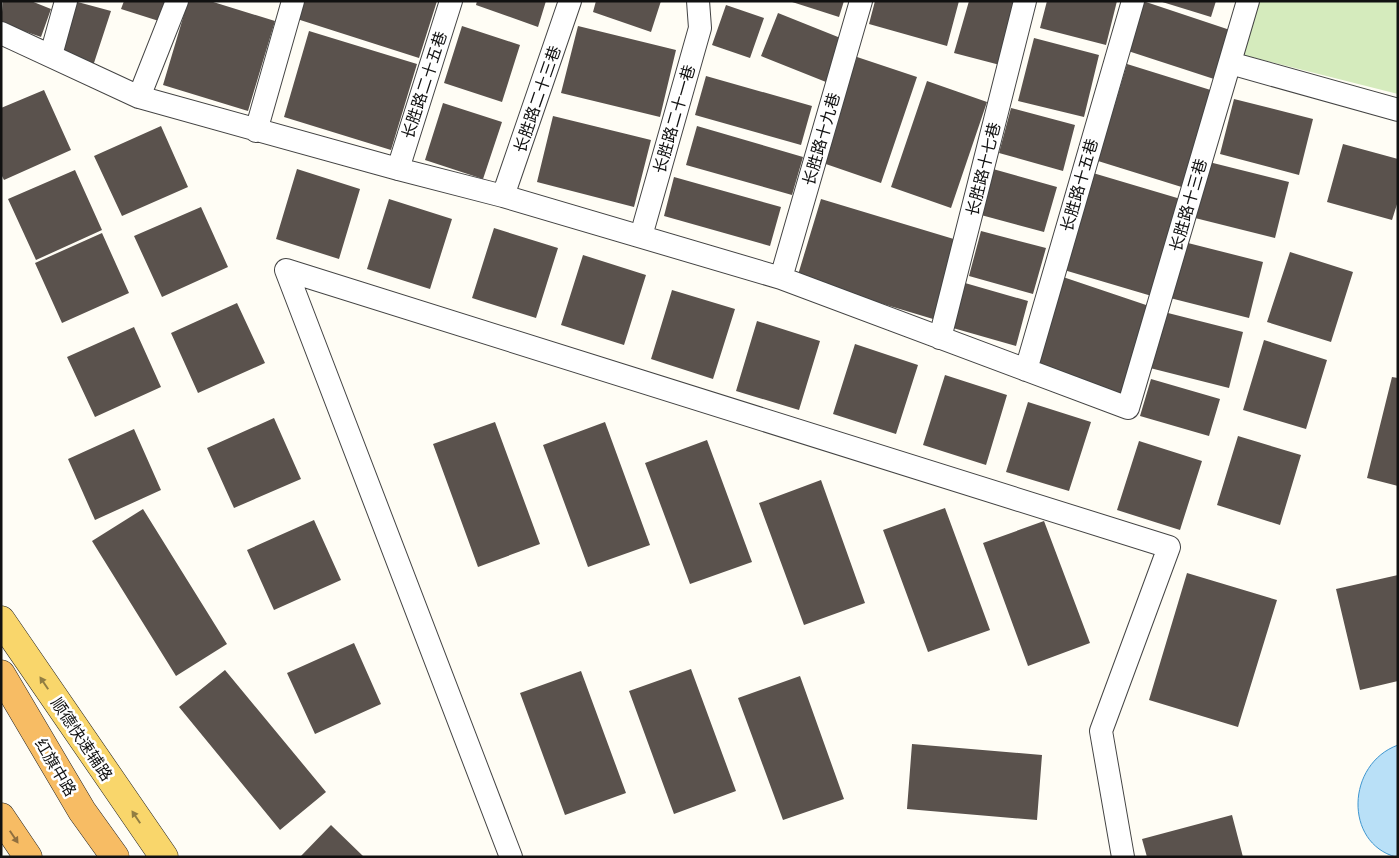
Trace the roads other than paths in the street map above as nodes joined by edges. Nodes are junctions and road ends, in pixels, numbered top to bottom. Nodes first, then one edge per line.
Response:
1 (66, 1) edge
2 (177, 1) edge
3 (293, 1) edge
4 (451, 1) edge
5 (570, 1) edge
6 (698, 1) edge
7 (861, 1) edge
8 (1026, 1) edge
9 (1133, 1) edge
10 (1248, 1) edge
11 (1, 33) edge
12 (51, 55) junction
13 (1230, 63) junction
14 (139, 97) junction
15 (1398, 110) edge
16 (256, 131) junction
17 (398, 170) junction
18 (503, 196) junction
19 (640, 236) junction
20 (781, 278) junction
21 (940, 338) junction
22 (1026, 370) junction
23 (1, 620) edge
24 (1, 674) edge
25 (1, 817) edge
26 (28, 857) edge
27 (115, 857) edge
28 (164, 857) edge
29 (511, 857) edge
30 (1123, 857) edge

1 - 12 lane
2 - 14 lane
3 - 16 lane
4 - 17 lane, 长胜路二十五巷
5 - 18 lane, 长胜路二十三巷
6 - 19 lane, 长胜路二十一巷
7 - 20 lane, 长胜路十九巷
8 - 21 lane, 长胜路十七巷
9 - 22 lane, 长胜路十五巷
10 - 13 lane, 长胜路十三巷
11 - 12 lane
12 - 14 lane
13 - 15 lane
13 - 22 lane, 长胜路十三巷
14 - 16 lane
16 - 17 lane
17 - 18 lane
18 - 19 lane
19 - 20 lane
20 - 21 lane
21 - 22 lane
28 -> 23 main road, 顺德快速辅路
24 - 27 highway, 红旗中路
25 -> 26 highway
29 - 30 lane

